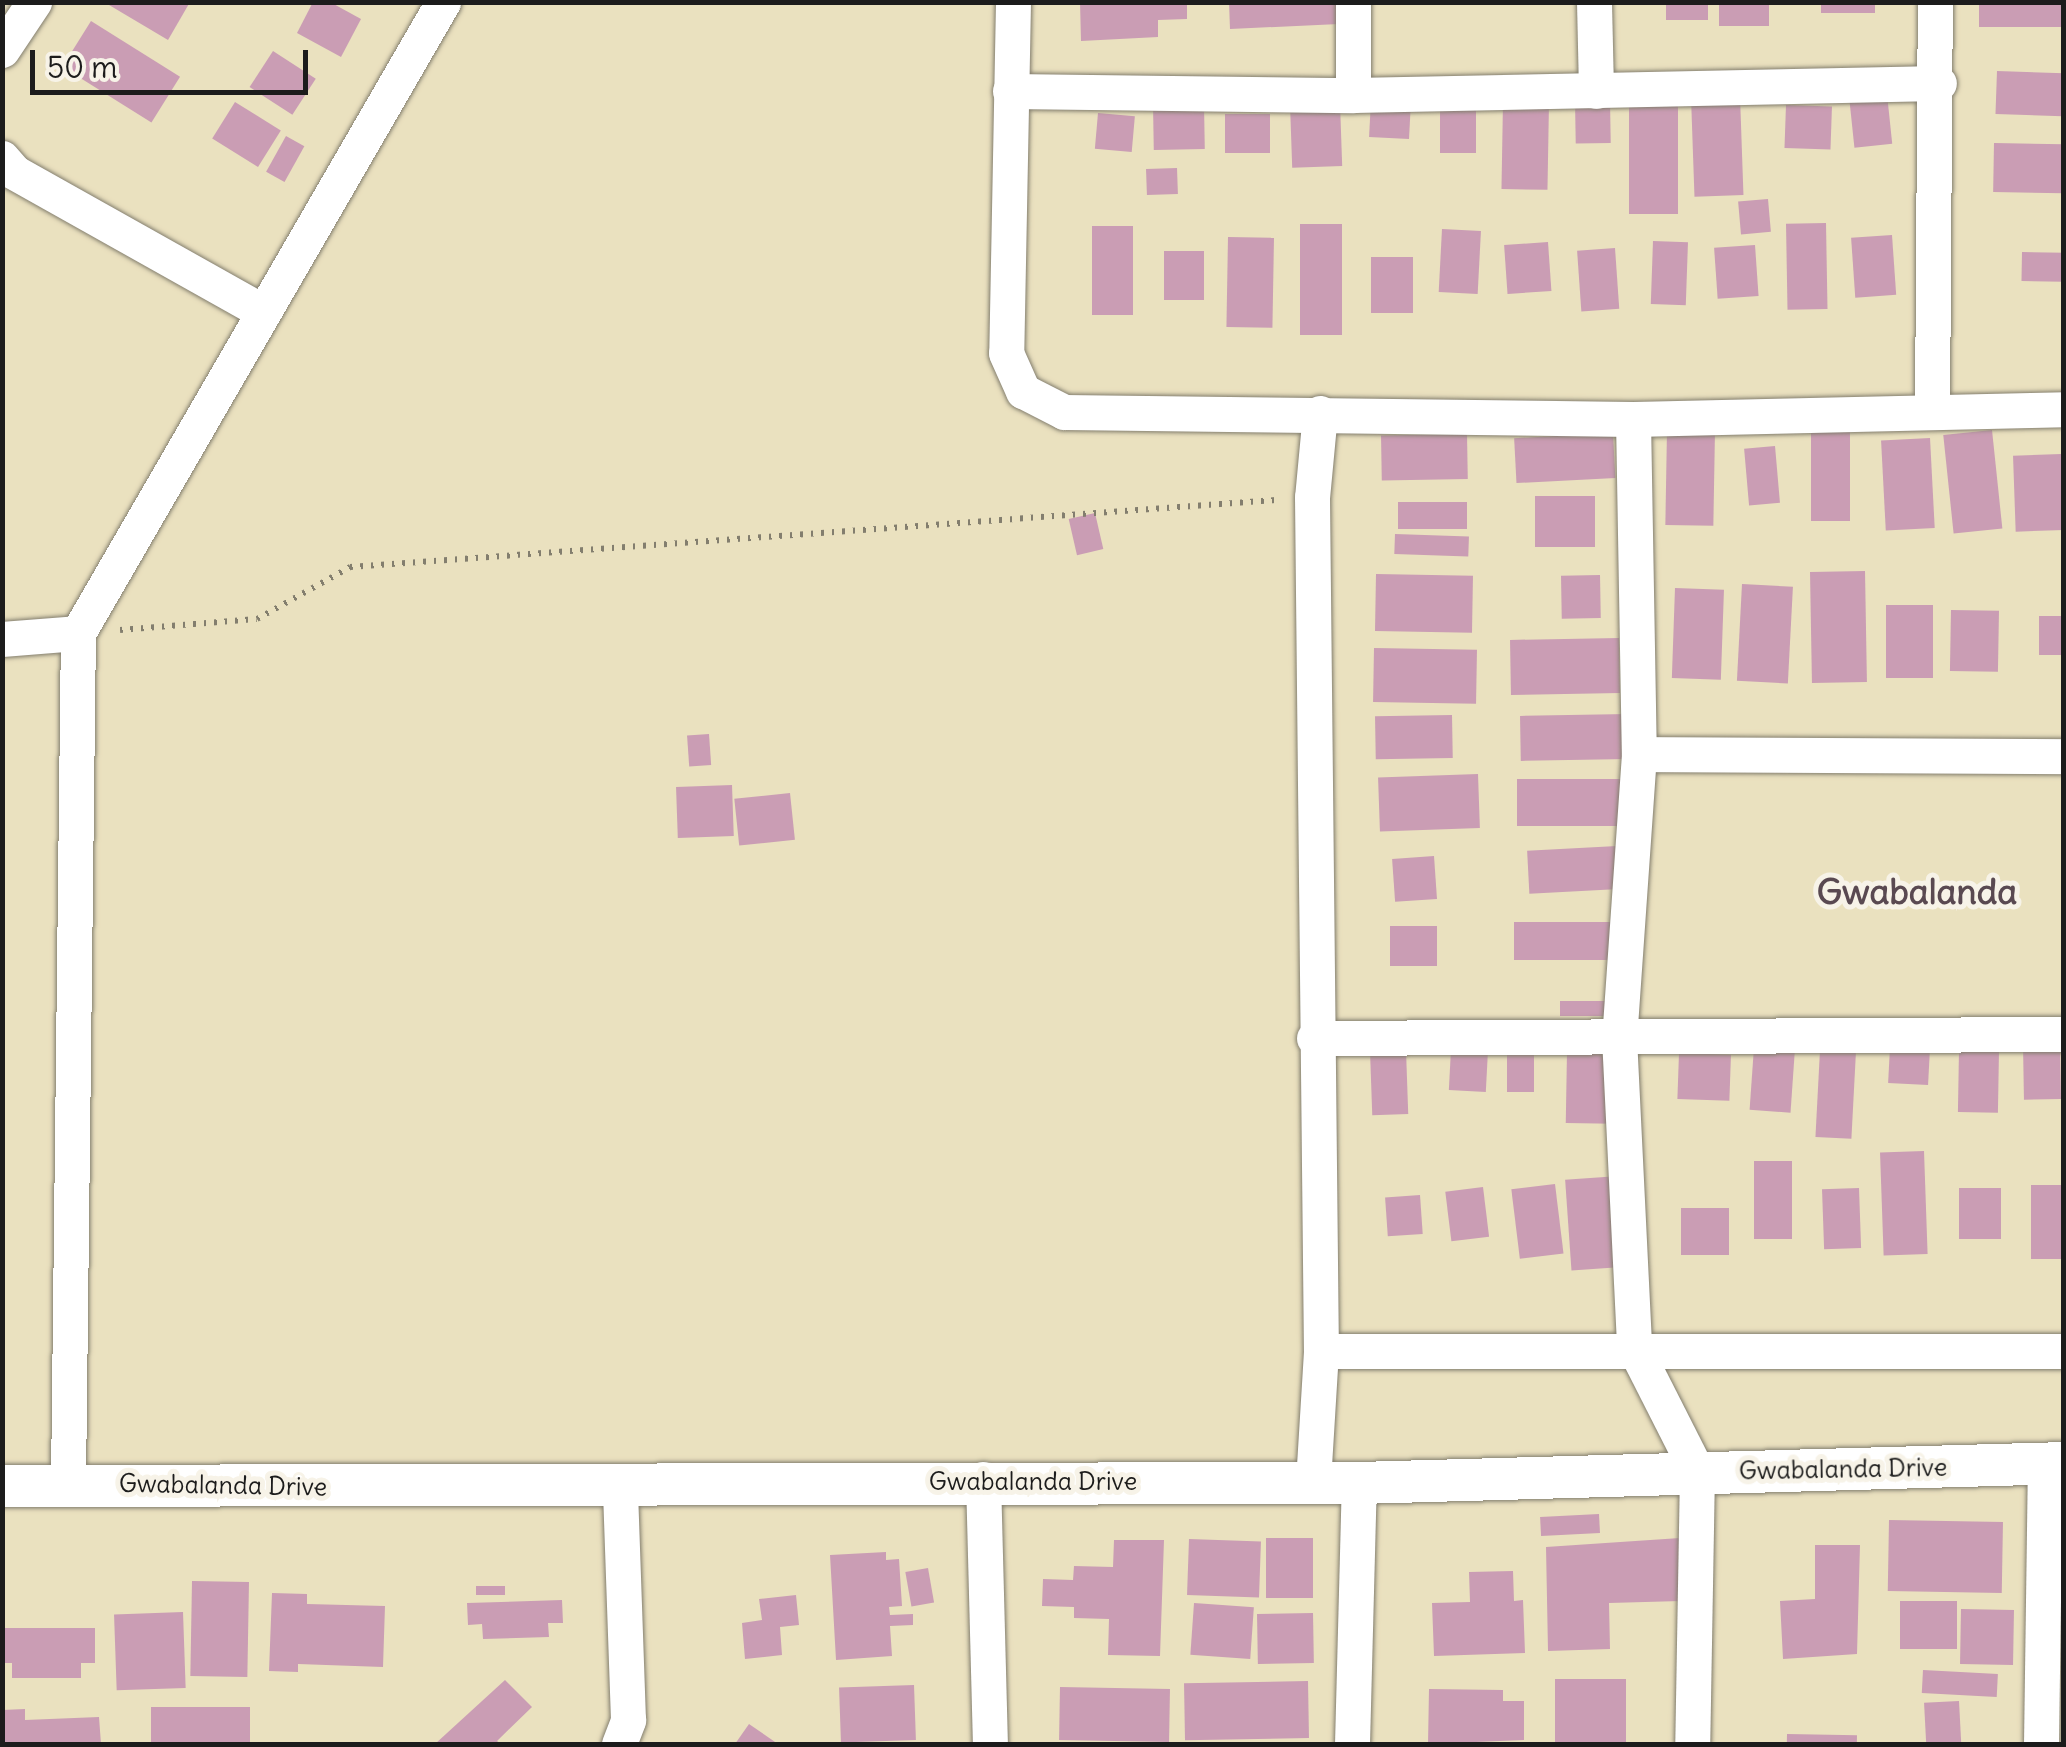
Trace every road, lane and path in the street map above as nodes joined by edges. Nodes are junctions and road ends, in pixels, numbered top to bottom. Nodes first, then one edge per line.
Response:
1 (34, 2) edge
2 (443, 2) edge
3 (1013, 2) edge
4 (1353, 2) edge
5 (1594, 2) edge
6 (1935, 2) edge
7 (2, 50) edge
8 (1939, 84) junction
9 (1010, 91) junction
10 (1596, 91) junction
11 (1353, 95) junction
12 (2, 158) edge
13 (263, 312) junction
14 (1932, 410) junction
15 (2064, 410) edge
16 (1320, 413) junction
17 (1634, 420) junction
18 (1312, 497) junction
19 (78, 634) junction
20 (2, 639) edge
21 (1638, 754) junction
22 (2064, 756) edge
23 (2064, 1034) edge
24 (1619, 1037) junction
25 (1314, 1038) junction
26 (1634, 1346) junction
27 (1321, 1351) junction
28 (2064, 1351) edge
29 (2054, 1464) edge
30 (1698, 1471) junction
31 (983, 1479) junction
32 (1313, 1482) junction
33 (68, 1483) junction
34 (1359, 1483) junction
35 (2, 1486) edge
36 (620, 1489) junction
37 (619, 1744) edge
38 (990, 1744) edge
39 (1352, 1744) edge
40 (1692, 1744) edge
41 (2041, 1744) edge

1 - 7 street
2 - 13 street
3 - 9 street
4 - 11 street
5 - 10 street
6 - 8 street
8 - 10 street
8 - 14 street
9 - 11 street
9 - 16 street
10 - 11 street
12 - 13 street
13 - 19 street
14 - 15 street
14 - 17 street
16 - 17 street
16 - 18 street
17 - 21 street
18 - 19 path
18 - 25 street
19 - 20 street
19 - 33 street
21 - 22 street
21 - 24 street
23 - 24 street
24 - 25 street
24 - 26 street
25 - 27 street
26 - 27 street
26 - 28 street
26 - 30 street
27 - 32 street
29 - 30 street, Gwabalanda Drive
29 - 41 street
30 - 34 street, Gwabalanda Drive
30 - 40 street
31 - 32 street, Gwabalanda Drive
31 - 36 street, Gwabalanda Drive
31 - 38 street
32 - 34 street, Gwabalanda Drive
33 - 35 street, Gwabalanda Drive
33 - 36 street, Gwabalanda Drive
34 - 39 street
36 - 37 street

